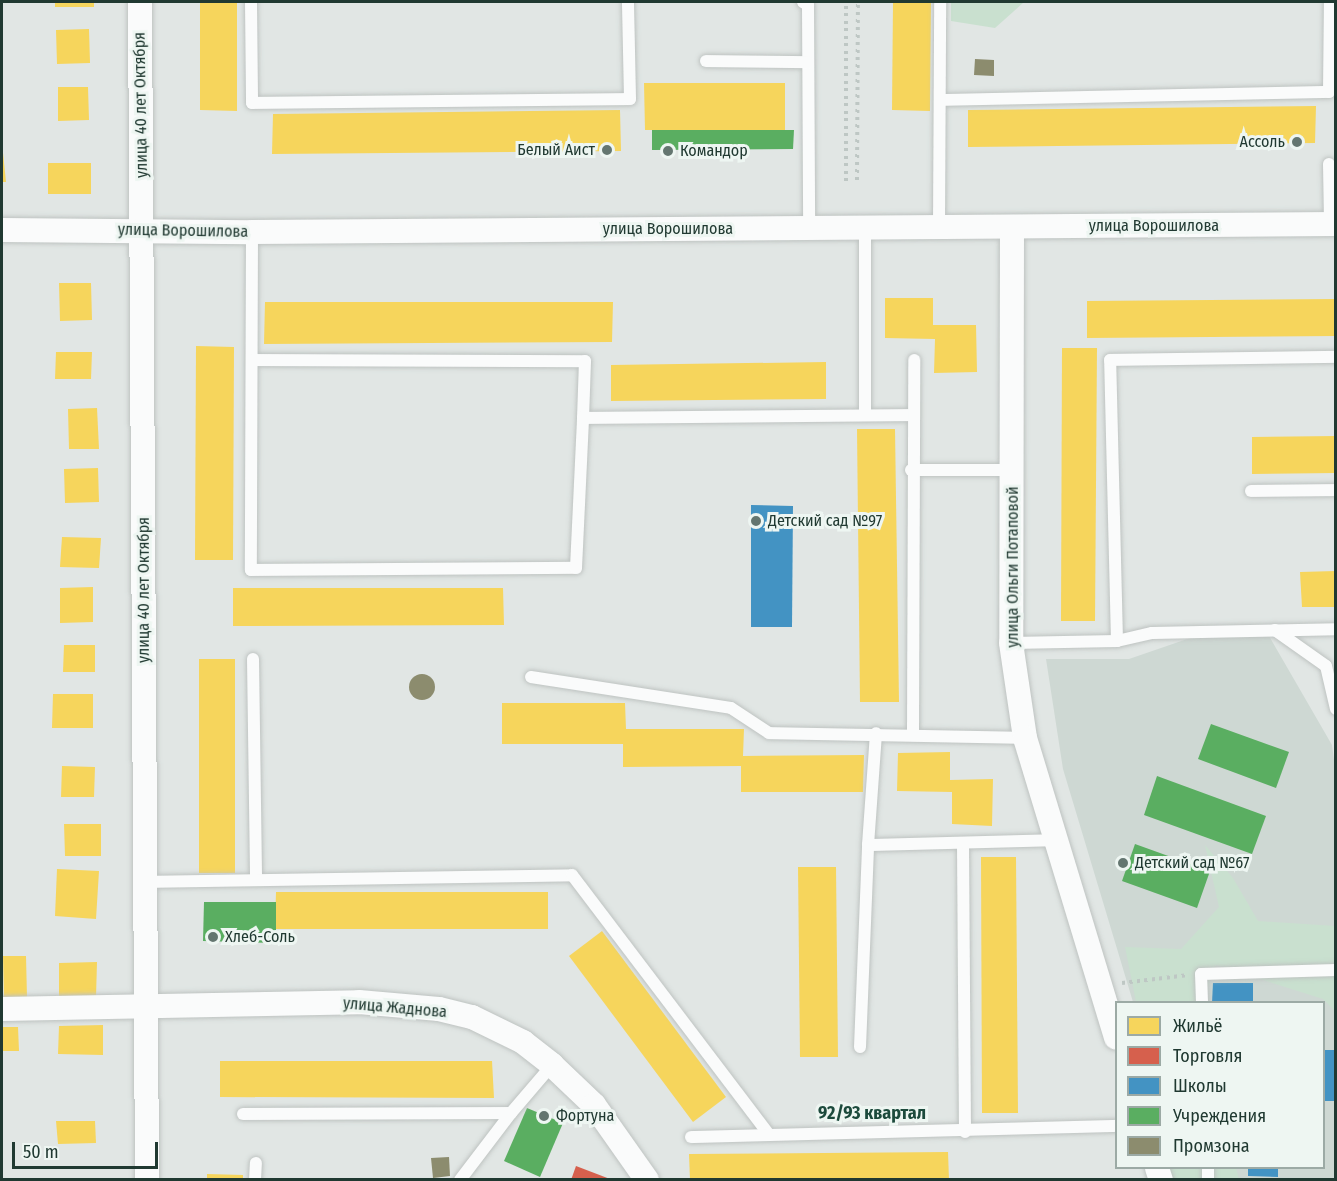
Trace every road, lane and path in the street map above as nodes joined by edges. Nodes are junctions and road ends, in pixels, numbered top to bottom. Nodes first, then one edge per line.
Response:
1 (140, 2) edge
2 (251, 2) edge
3 (628, 2) edge
4 (803, 2) edge
5 (846, 2) edge
6 (858, 2) edge
7 (940, 2) edge
8 (1330, 2) edge
9 (706, 61) dead end
10 (808, 62) junction
11 (940, 100) junction
12 (1329, 164) dead end
13 (857, 180) dead end
14 (846, 181) dead end
15 (1333, 224) edge
16 (865, 227) junction
17 (939, 227) junction
18 (1012, 227) junction
19 (809, 228) junction
20 (2, 230) edge
21 (142, 231) junction
22 (252, 232) junction
23 (1335, 357) edge
24 (252, 360) junction
25 (914, 360) dead end
26 (866, 415) junction
27 (914, 415) junction
28 (583, 418) junction
29 (911, 470) junction
30 (1013, 470) junction
31 (1335, 490) edge
32 (1251, 491) dead end
33 (1335, 629) edge
34 (1275, 630) junction
35 (1117, 641) junction
36 (1011, 643) junction
37 (253, 659) dead end
38 (531, 677) dead end
39 (1335, 709) edge
40 (876, 734) junction
41 (913, 734) junction
42 (1025, 738) junction
43 (1055, 840) junction
44 (868, 844) junction
45 (963, 845) junction
46 (256, 880) junction
47 (146, 882) junction
48 (1335, 970) edge
49 (1201, 974) junction
50 (1100, 986) junction
51 (1202, 1001) edge
52 (146, 1008) junction
53 (2, 1009) edge
54 (1115, 1035) edge
55 (860, 1047) dead end
56 (552, 1065) junction
57 (511, 1113) junction
58 (243, 1114) dead end
59 (1115, 1126) edge
60 (767, 1132) junction
61 (965, 1132) junction
62 (691, 1137) dead end
63 (256, 1163) dead end
64 (147, 1179) edge
65 (255, 1179) edge
66 (460, 1179) edge
67 (647, 1179) edge

1 - 21 street, улица 40 лет Октября
2 - 3 lane
4 - 10 lane
5 - 14 path
6 - 13 path
7 - 11 lane
8 - 11 lane
9 - 10 lane
10 - 19 lane
11 - 17 lane
12 - 15 lane
15 - 18 street, улица Ворошилова
16 - 17 street, улица Ворошилова
16 - 19 street, улица Ворошилова
16 - 26 lane
17 - 18 street, улица Ворошилова
18 - 30 street, улица Ольги Потаповой
19 - 22 street, улица Ворошилова
20 - 21 street, улица Ворошилова
21 - 22 street, улица Ворошилова
21 - 47 street, улица 40 лет Октября
22 - 24 lane
23 - 35 lane
24 - 28 lane
24 - 28 lane
25 - 27 lane
26 - 27 lane
26 - 28 lane
27 - 29 lane
29 - 30 lane
29 - 41 lane
30 - 36 street, улица Ольги Потаповой
31 - 32 lane
33 - 34 lane
34 - 35 lane
34 - 39 lane
35 - 36 lane
36 - 42 street, улица Ольги Потаповой
37 - 46 lane
38 - 40 lane
40 - 41 lane
40 - 44 lane
41 - 42 lane
42 - 43 street, улица Ольги Потаповой
43 - 45 lane
43 - 50 street, улица Ольги Потаповой
44 - 45 lane
44 - 55 lane
45 - 61 lane
46 - 47 lane
46 - 60 lane
47 - 52 street, улица 40 лет Октября
48 - 49 lane
49 - 50 path
49 - 51 lane
50 - 54 street, улица Ольги Потаповой
52 - 53 street, улица Жаднова
52 - 56 street, улица Жаднова
52 - 64 street, улица 40 лет Октября
56 - 57 lane
56 - 67 street, улица Жаднова
57 - 58 lane
57 - 66 lane
59 - 61 lane
60 - 61 lane
60 - 62 lane
63 - 65 lane

